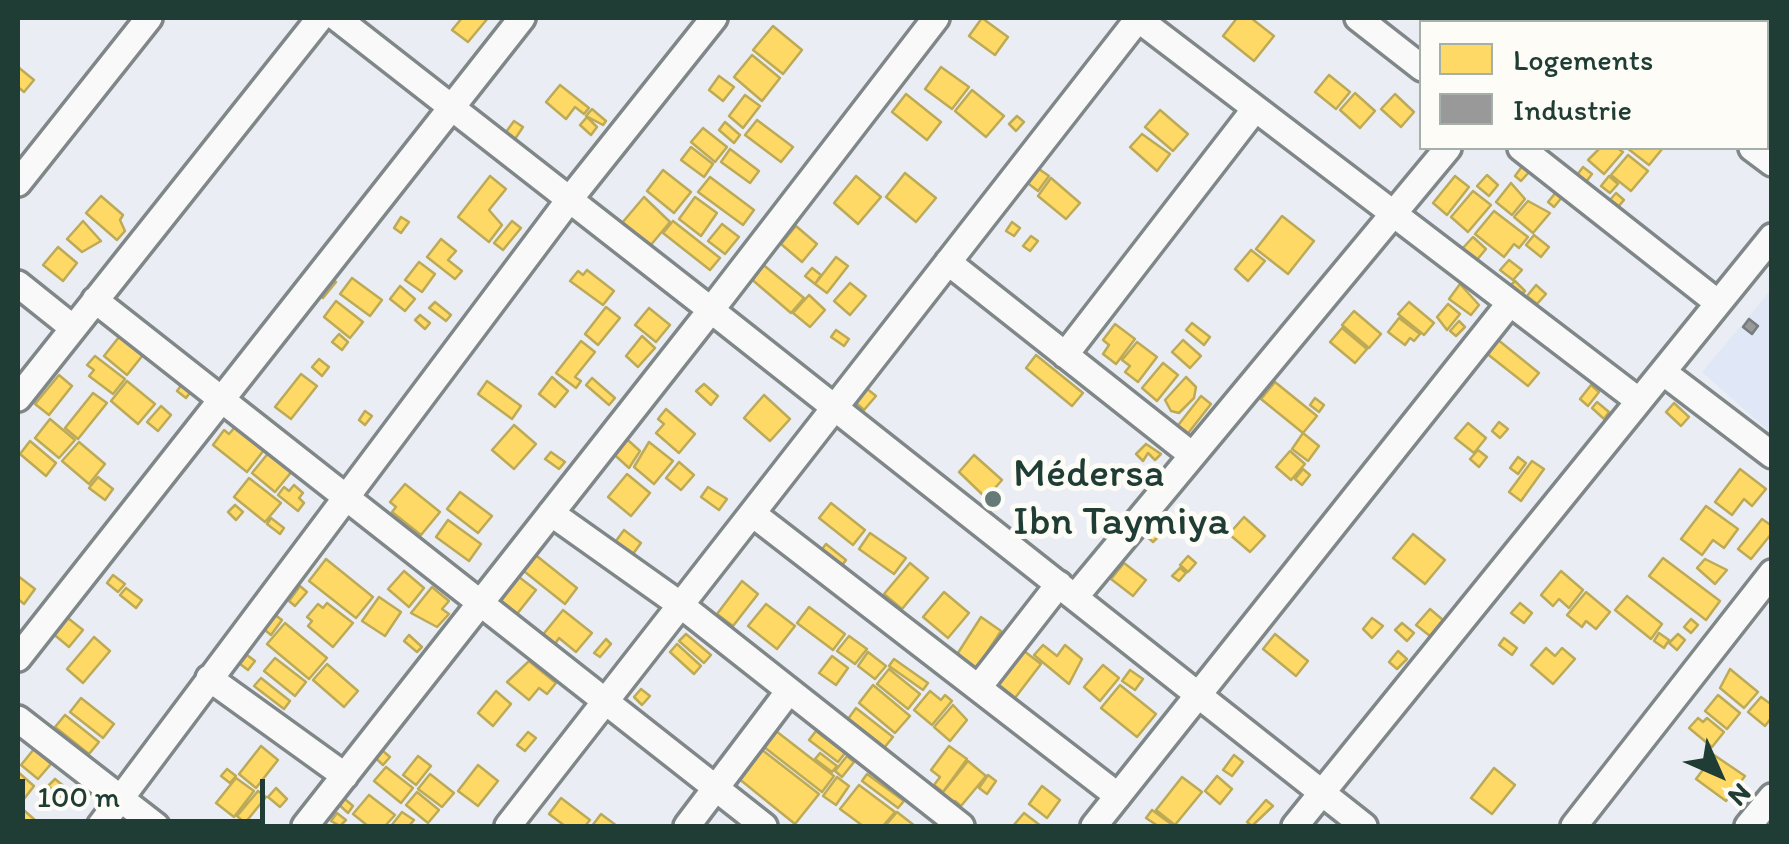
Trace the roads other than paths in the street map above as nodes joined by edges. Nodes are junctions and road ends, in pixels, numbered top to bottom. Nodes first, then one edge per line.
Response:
1 (150, 18) edge
2 (320, 18) edge
3 (337, 18) edge
4 (522, 18) edge
5 (714, 18) edge
6 (936, 18) edge
7 (1138, 18) edge
8 (1358, 18) edge
9 (1419, 66) edge
10 (451, 108) junction
11 (1256, 109) junction
12 (1446, 150) edge
13 (1524, 150) edge
14 (18, 183) edge
15 (570, 200) junction
16 (1392, 214) junction
17 (1772, 237) edge
18 (948, 262) junction
19 (18, 284) edge
20 (95, 300) junction
21 (1510, 304) junction
22 (1718, 304) junction
23 (711, 310) junction
24 (74, 328) junction
25 (1066, 355) junction
26 (1662, 372) junction
27 (18, 398) edge
28 (220, 398) junction
29 (1639, 401) junction
30 (835, 408) junction
31 (1772, 455) edge
32 (1192, 456) junction
33 (345, 497) junction
34 (551, 514) junction
35 (753, 514) junction
36 (1772, 573) edge
37 (1067, 591) junction
38 (480, 603) junction
39 (682, 606) junction
40 (18, 658) edge
41 (209, 678) junction
42 (978, 688) junction
43 (789, 692) junction
44 (1199, 695) junction
45 (607, 703) junction
46 (18, 719) edge
47 (345, 776) junction
48 (716, 788) junction
49 (1323, 792) junction
50 (1118, 796) junction
51 (1772, 797) edge
52 (122, 800) junction
53 (100, 826) edge
54 (156, 826) edge
55 (305, 826) edge
56 (508, 826) edge
57 (687, 826) edge
58 (764, 826) edge
59 (961, 826) edge
60 (1094, 826) edge
61 (1295, 826) edge
62 (1364, 826) edge
63 (1574, 826) edge
64 (1748, 826) edge

1 - 14 street
2 - 20 street
3 - 10 street
4 - 10 street
5 - 15 street
6 - 23 street
7 - 11 street
7 - 18 street
8 - 9 street
10 - 15 street
10 - 28 street
11 - 16 street
11 - 25 street
12 - 16 street
13 - 22 street
15 - 23 street
15 - 33 street
16 - 21 street
16 - 32 street
17 - 22 street
18 - 25 street
18 - 30 street
19 - 24 street
20 - 24 street
20 - 28 street
21 - 29 street
21 - 44 street
22 - 26 street
23 - 30 street
23 - 34 street
24 - 27 street
25 - 32 street
26 - 29 street
26 - 31 street
28 - 33 street
28 - 40 street
29 - 49 street
30 - 35 street
30 - 37 street
32 - 37 street
33 - 38 street
33 - 41 street
34 - 38 street
34 - 39 street
35 - 39 street
35 - 42 street
36 - 63 street
37 - 42 street
37 - 44 street
38 - 45 street
38 - 47 street
39 - 43 street
39 - 45 street
41 - 47 street
41 - 52 street
42 - 50 street
43 - 48 street
43 - 59 street
44 - 49 street
44 - 50 street
45 - 48 street
45 - 56 street
46 - 52 street
47 - 55 street
48 - 57 street
48 - 58 street
49 - 61 street
49 - 62 street
50 - 60 street
51 - 64 street
52 - 53 street
52 - 54 street

